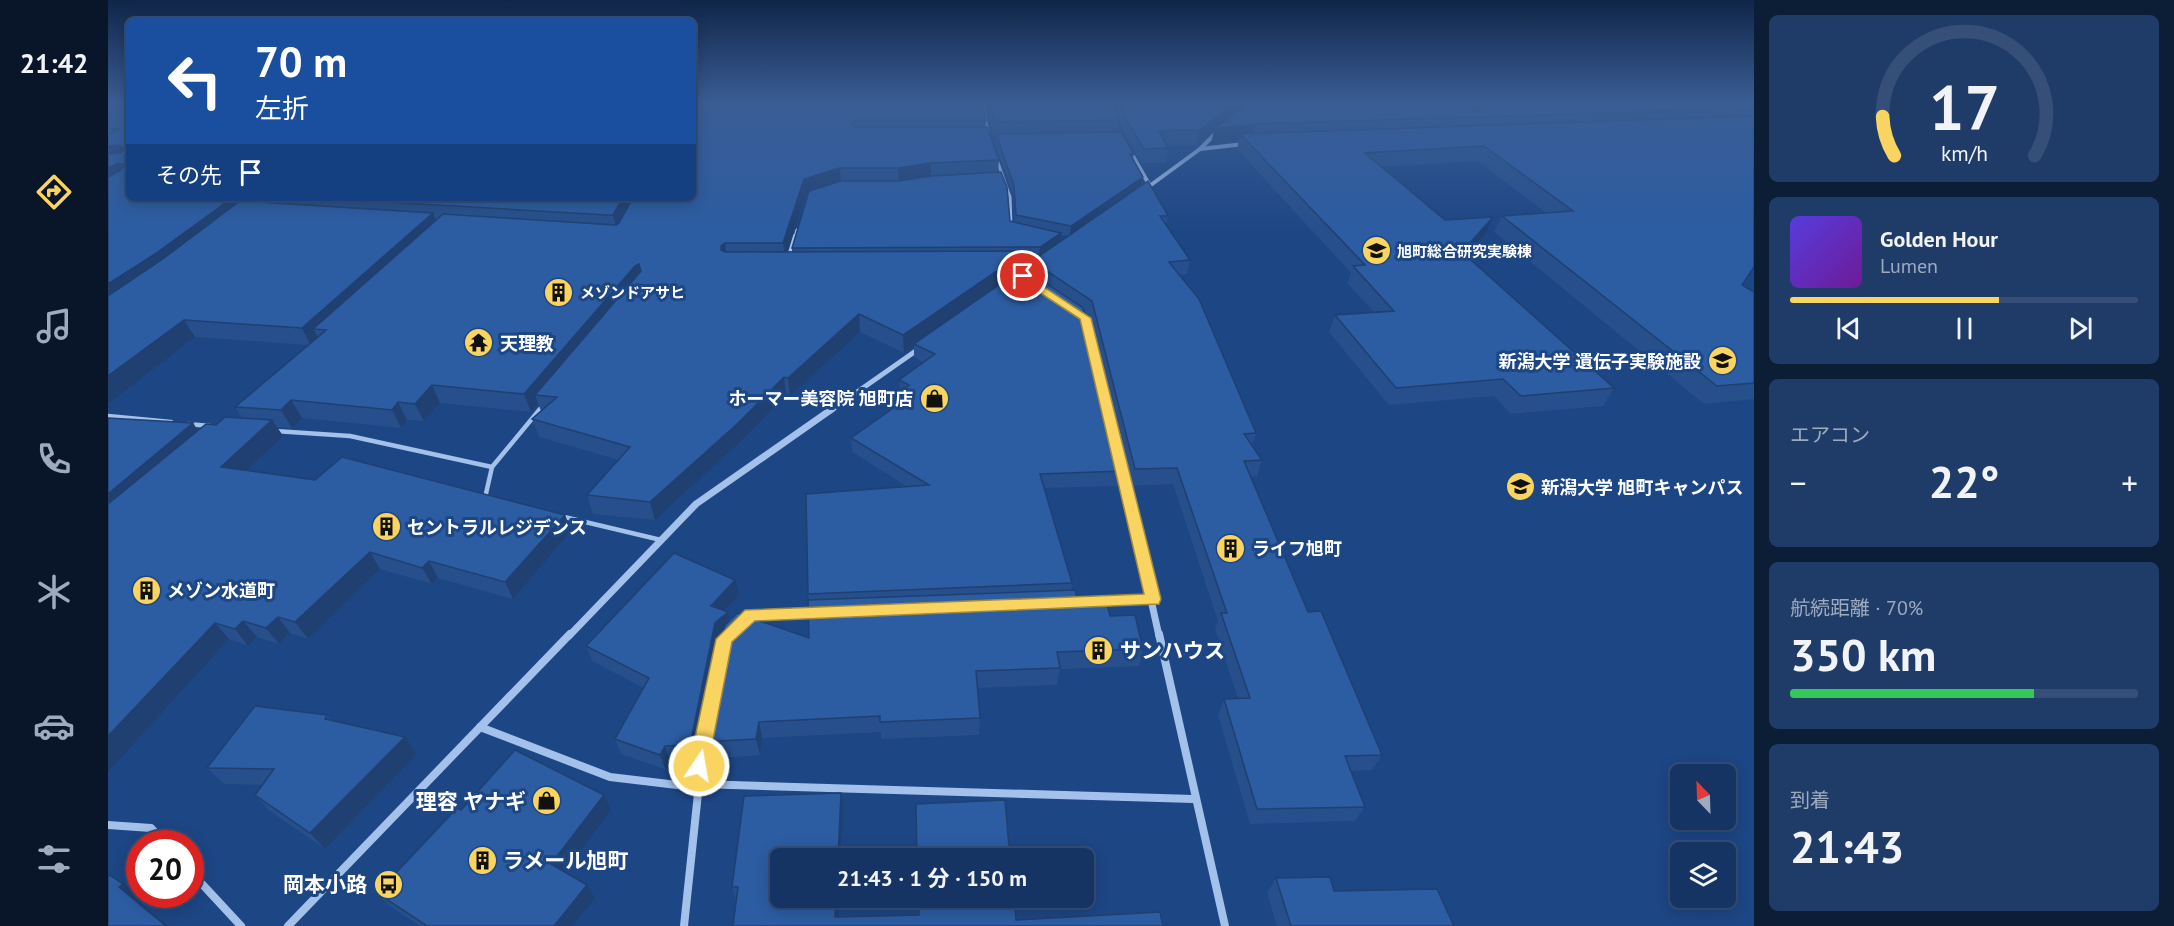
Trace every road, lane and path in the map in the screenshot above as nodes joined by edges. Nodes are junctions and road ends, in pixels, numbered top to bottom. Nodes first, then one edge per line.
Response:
1 (1204, 145) edge
2 (1228, 145) edge
3 (1128, 148) edge
4 (1200, 149) junction
5 (997, 159) edge
6 (993, 178) edge
7 (1004, 178) junction
8 (1150, 186) junction
9 (1141, 192) edge
10 (800, 220) edge
11 (1012, 230) edge
12 (786, 265) edge
13 (927, 343) edge
14 (545, 404) edge
15 (108, 416) edge
16 (215, 426) edge
17 (272, 431) edge
18 (1118, 453) edge
19 (492, 467) junction
20 (496, 500) edge
21 (551, 513) edge
22 (662, 540) junction
23 (1153, 599) junction
24 (1070, 603) edge
25 (822, 612) edge
26 (742, 623) edge
27 (480, 727) junction
28 (706, 730) edge
29 (696, 785) junction
30 (1193, 799) junction
31 (108, 825) edge
32 (153, 830) edge
33 (204, 886) edge
34 (241, 926) edge
35 (288, 926) edge
36 (684, 926) edge
37 (1225, 926) edge

1 - 4 street
2 - 4 street
3 - 8 street
4 - 8 street
5 - 7 lane
6 - 7 lane
7 - 11 lane
8 - 9 street
10 - 12 lane
13 - 22 street
14 - 19 lane
15 - 16 lane
17 - 19 lane
18 - 23 street
19 - 20 lane
21 - 22 lane
22 - 27 street
23 - 24 lane
23 - 30 street
25 - 26 lane
27 - 29 street
27 - 35 street
28 - 29 lane
29 - 30 street
29 - 36 street
30 - 37 street
31 - 32 street
33 - 34 street

